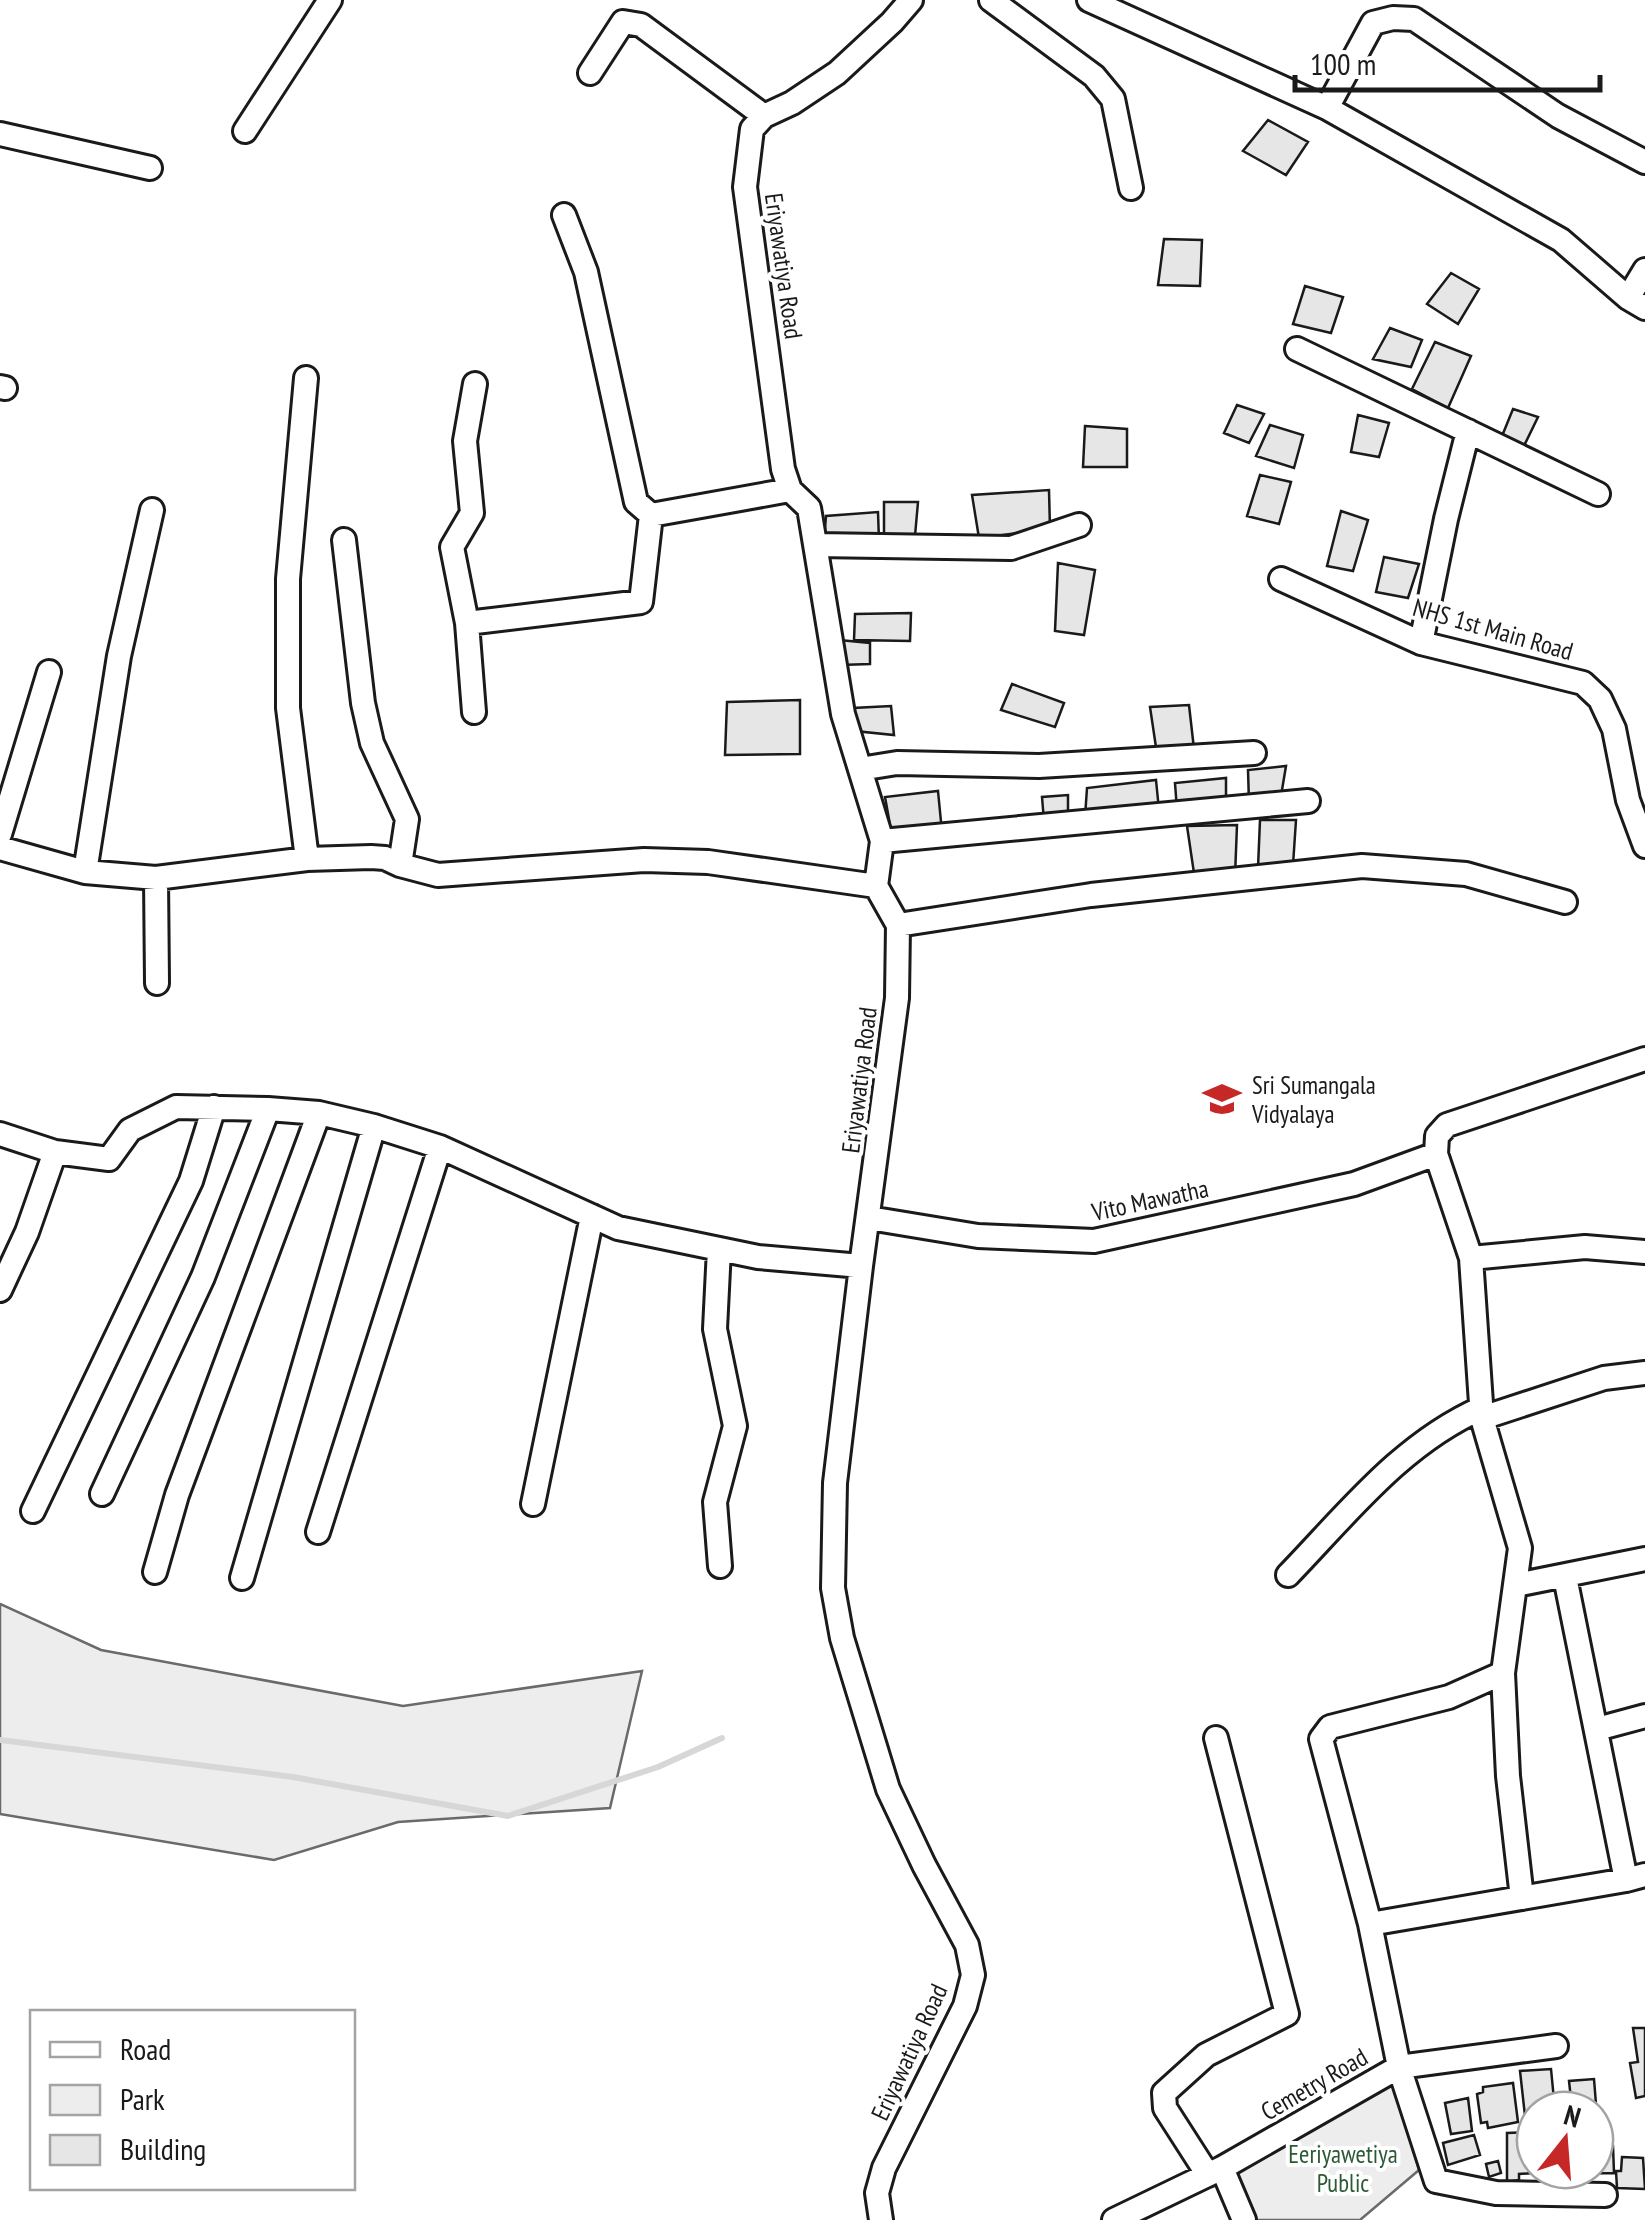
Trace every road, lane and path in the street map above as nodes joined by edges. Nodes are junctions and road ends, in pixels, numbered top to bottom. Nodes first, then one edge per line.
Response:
1 (330, 0) edge
2 (911, 0) edge
3 (991, 0) edge
4 (1090, 0) edge
5 (590, 73) dead end
6 (1328, 108) junction
7 (764, 116) junction
8 (245, 131) dead end
9 (0, 134) edge
10 (1645, 162) edge
11 (150, 168) dead end
12 (1131, 188) dead end
13 (564, 215) dead end
14 (1645, 270) edge
15 (1637, 303) edge
16 (1298, 348) dead end
17 (306, 378) dead end
18 (475, 384) dead end
19 (1468, 431) junction
20 (790, 490) junction
21 (1598, 494) dead end
22 (152, 510) dead end
23 (652, 514) junction
24 (1079, 525) dead end
25 (344, 540) dead end
26 (816, 545) junction
27 (1281, 579) dead end
28 (467, 623) junction
29 (1421, 643) junction
30 (49, 672) dead end
31 (474, 712) dead end
32 (1254, 752) dead end
33 (860, 769) junction
34 (1308, 801) dead end
35 (0, 834) edge
36 (882, 841) junction
37 (1645, 846) edge
38 (0, 848) edge
39 (307, 859) junction
40 (400, 865) junction
41 (85, 872) junction
42 (156, 878) junction
43 (876, 886) junction
44 (1564, 902) dead end
45 (898, 925) junction
46 (157, 983) dead end
47 (1645, 1059) edge
48 (214, 1107) junction
49 (268, 1109) junction
50 (319, 1112) junction
51 (374, 1126) junction
52 (0, 1134) edge
53 (440, 1147) junction
54 (55, 1152) junction
55 (1436, 1154) junction
56 (592, 1216) junction
57 (869, 1218) junction
58 (719, 1249) junction
59 (1645, 1252) edge
60 (1472, 1258) junction
61 (861, 1266) junction
62 (0, 1290) edge
63 (1645, 1373) edge
64 (1482, 1413) junction
65 (102, 1494) dead end
66 (532, 1504) dead end
67 (33, 1512) dead end
68 (318, 1532) dead end
69 (1645, 1559) edge
70 (720, 1566) dead end
71 (155, 1572) dead end
72 (1288, 1575) dead end
73 (1565, 1577) junction
74 (242, 1578) dead end
75 (1516, 1585) junction
76 (1503, 1673) junction
77 (1645, 1716) edge
78 (1597, 1729) junction
79 (1216, 1738) dead end
80 (1636, 1878) edge
81 (1522, 1898) junction
82 (1370, 1924) junction
83 (1556, 2046) dead end
84 (1399, 2067) junction
85 (1215, 2172) junction
86 (1605, 2195) dead end
87 (881, 2220) edge
88 (1114, 2220) edge
89 (1244, 2220) edge

1 - 8 street
2 - 7 street
3 - 12 street
4 - 6 street
5 - 7 street
6 - 10 street
6 - 15 street
7 - 20 street, Eriyawatiya Road
9 - 11 street
13 - 23 street
14 - 15 street
16 - 19 street
17 - 39 street
18 - 28 street
19 - 21 street
19 - 29 street
20 - 23 street
20 - 26 street, Eriyawatiya Road
22 - 41 street
23 - 28 street
24 - 26 street
25 - 40 street
26 - 33 street, Eriyawatiya Road
27 - 29 street, NHS 1st Main Road
28 - 31 street
29 - 37 street, NHS 1st Main Road
30 - 35 street
32 - 33 street
33 - 36 street, Eriyawatiya Road
34 - 36 street
36 - 43 street, Eriyawatiya Road
38 - 41 street
39 - 40 street
39 - 42 street
40 - 43 street
41 - 42 street
42 - 46 street
43 - 45 street
44 - 45 street
45 - 57 street, Eriyawatiya Road
47 - 55 street
48 - 49 street
48 - 54 street
48 - 67 street
49 - 50 street
49 - 65 street
50 - 51 street
50 - 71 street
51 - 53 street
51 - 74 street
52 - 54 street
53 - 56 street
53 - 68 street
54 - 62 street
55 - 57 street, Vito Mawatha
55 - 60 street
56 - 58 street
56 - 66 street
57 - 61 street, Eriyawatiya Road
58 - 61 street
58 - 70 street
59 - 60 street
60 - 64 street
61 - 87 street, Eriyawatiya Road
63 - 64 street
64 - 72 street
64 - 75 street
69 - 73 street
73 - 75 street
73 - 78 street
75 - 76 street
76 - 81 street
76 - 82 street
77 - 78 street
78 - 80 street
79 - 85 street
80 - 81 street
81 - 82 street
82 - 84 street
83 - 84 street, Cemetry Road
84 - 85 street, Cemetry Road
84 - 86 street
85 - 88 street, Cemetry Road
85 - 89 street

